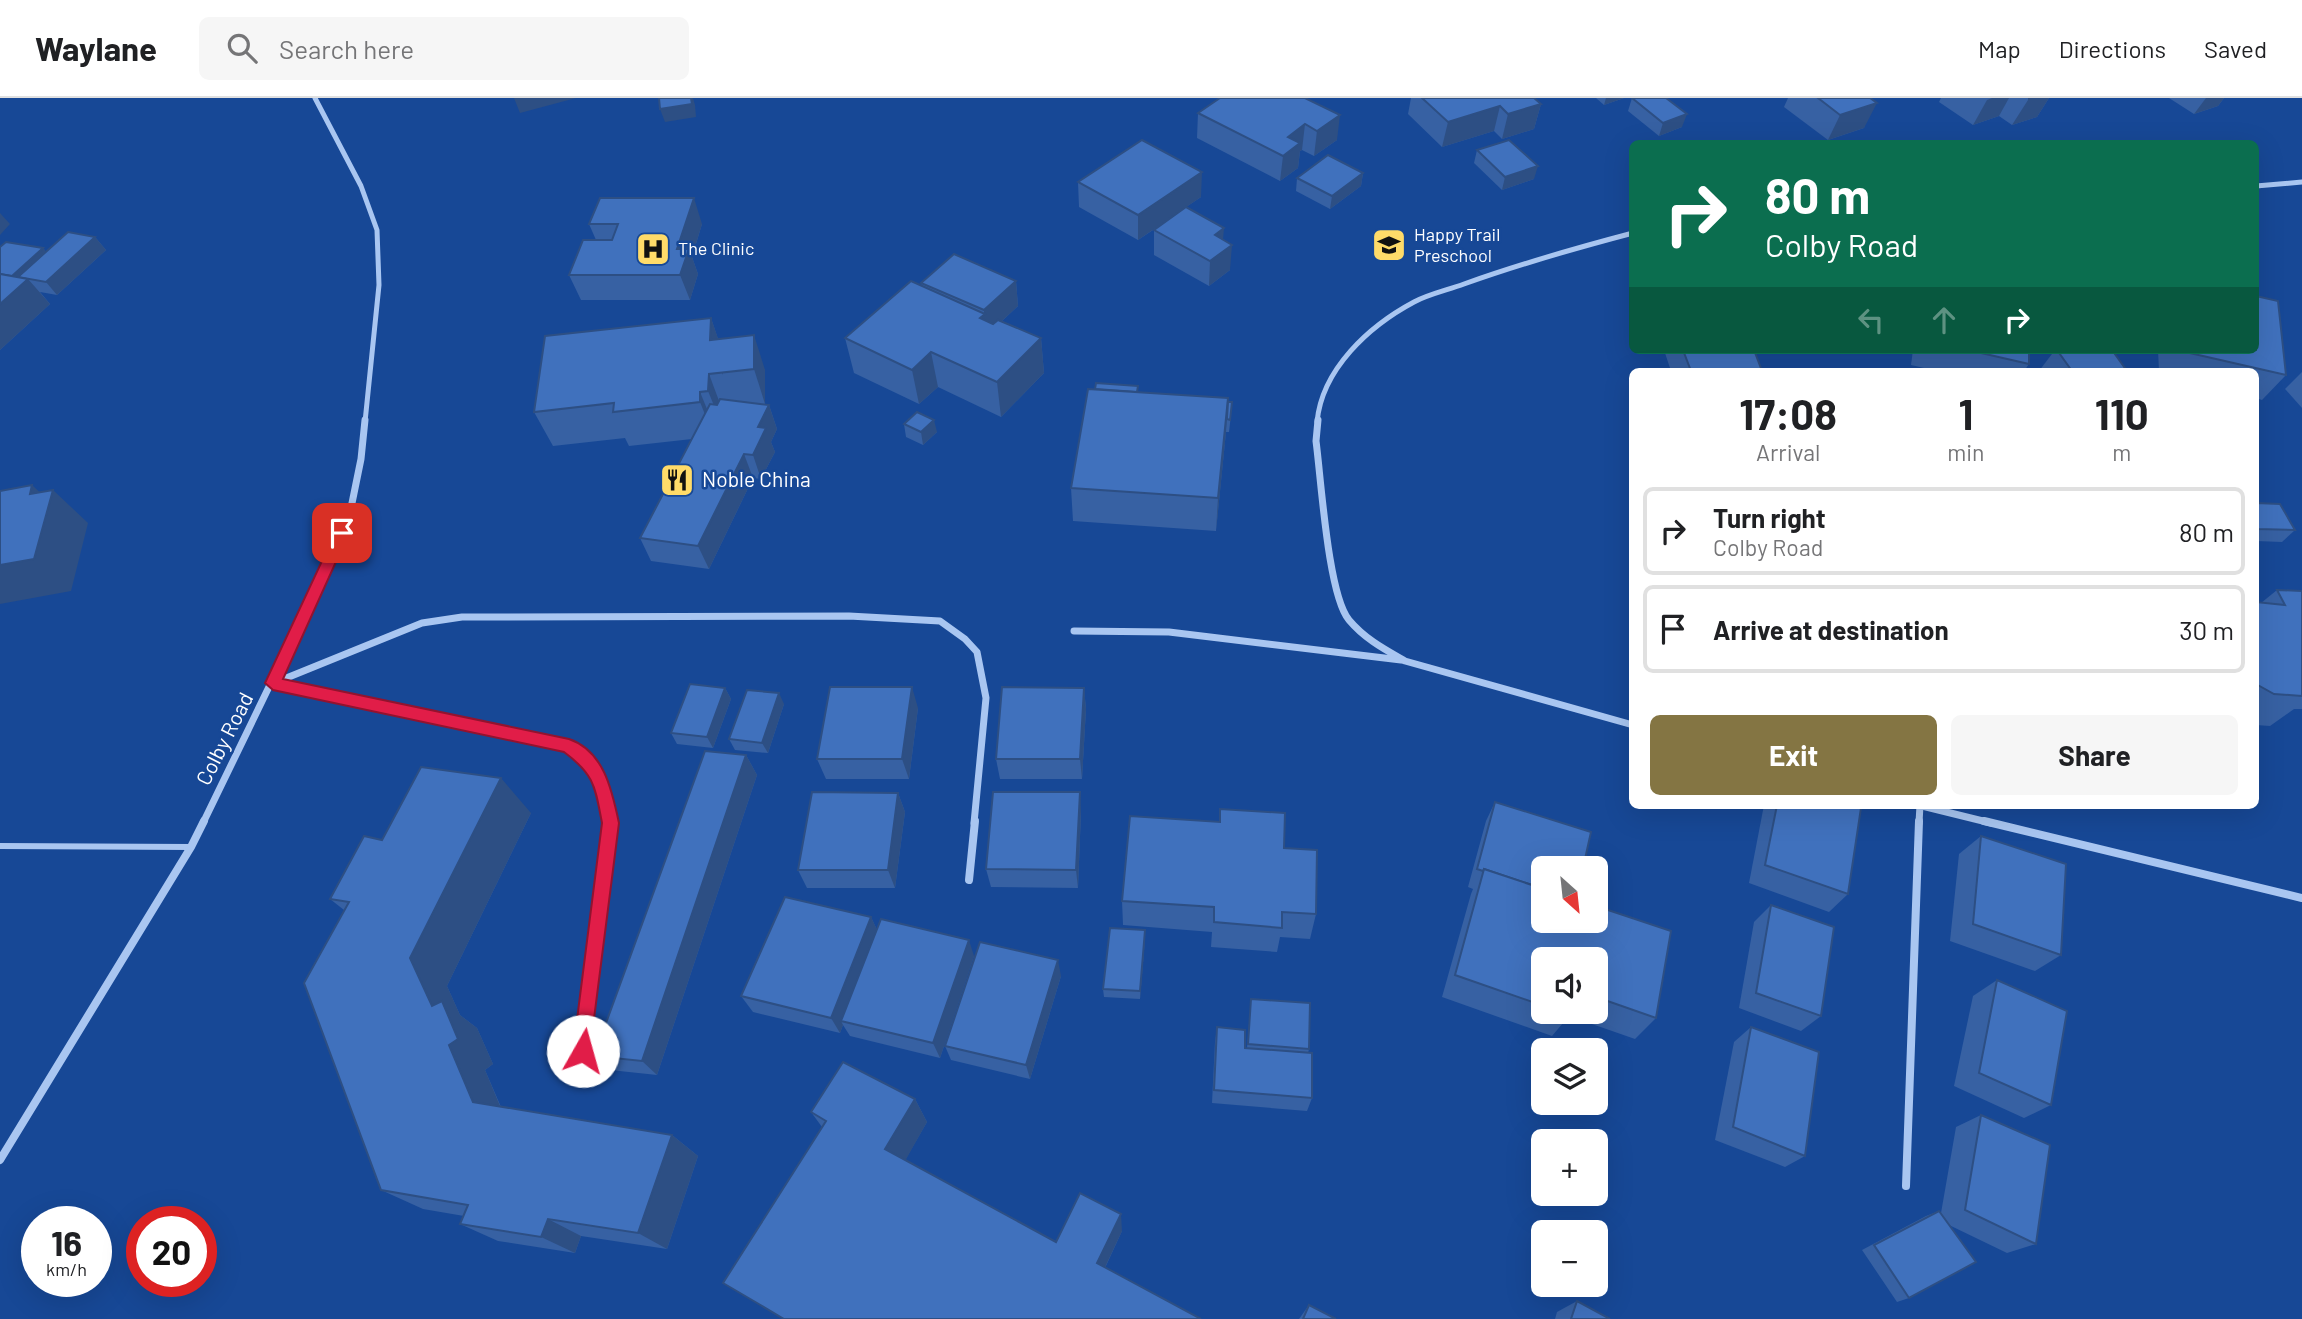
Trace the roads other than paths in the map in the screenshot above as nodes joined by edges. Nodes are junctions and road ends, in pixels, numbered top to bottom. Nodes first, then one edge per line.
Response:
1 (315, 98) edge
2 (2302, 182) edge
3 (2259, 186) edge
4 (1629, 234) edge
5 (1074, 631) dead end
6 (1405, 661) junction
7 (273, 683) junction
8 (1629, 724) edge
9 (1919, 809) edge
10 (1935, 809) edge
11 (0, 846) edge
12 (191, 847) junction
13 (969, 880) dead end
14 (2302, 898) edge
15 (583, 1051) dead end
16 (0, 1160) edge
17 (1906, 1186) dead end

1 - 7 street, Colby Road
2 - 3 street
4 - 6 street
5 - 6 street
6 - 8 street
7 - 12 street, Colby Road
7 - 13 street
7 - 15 lane
9 - 17 street
10 - 14 street
11 - 12 lane
12 - 16 street, Colby Road

